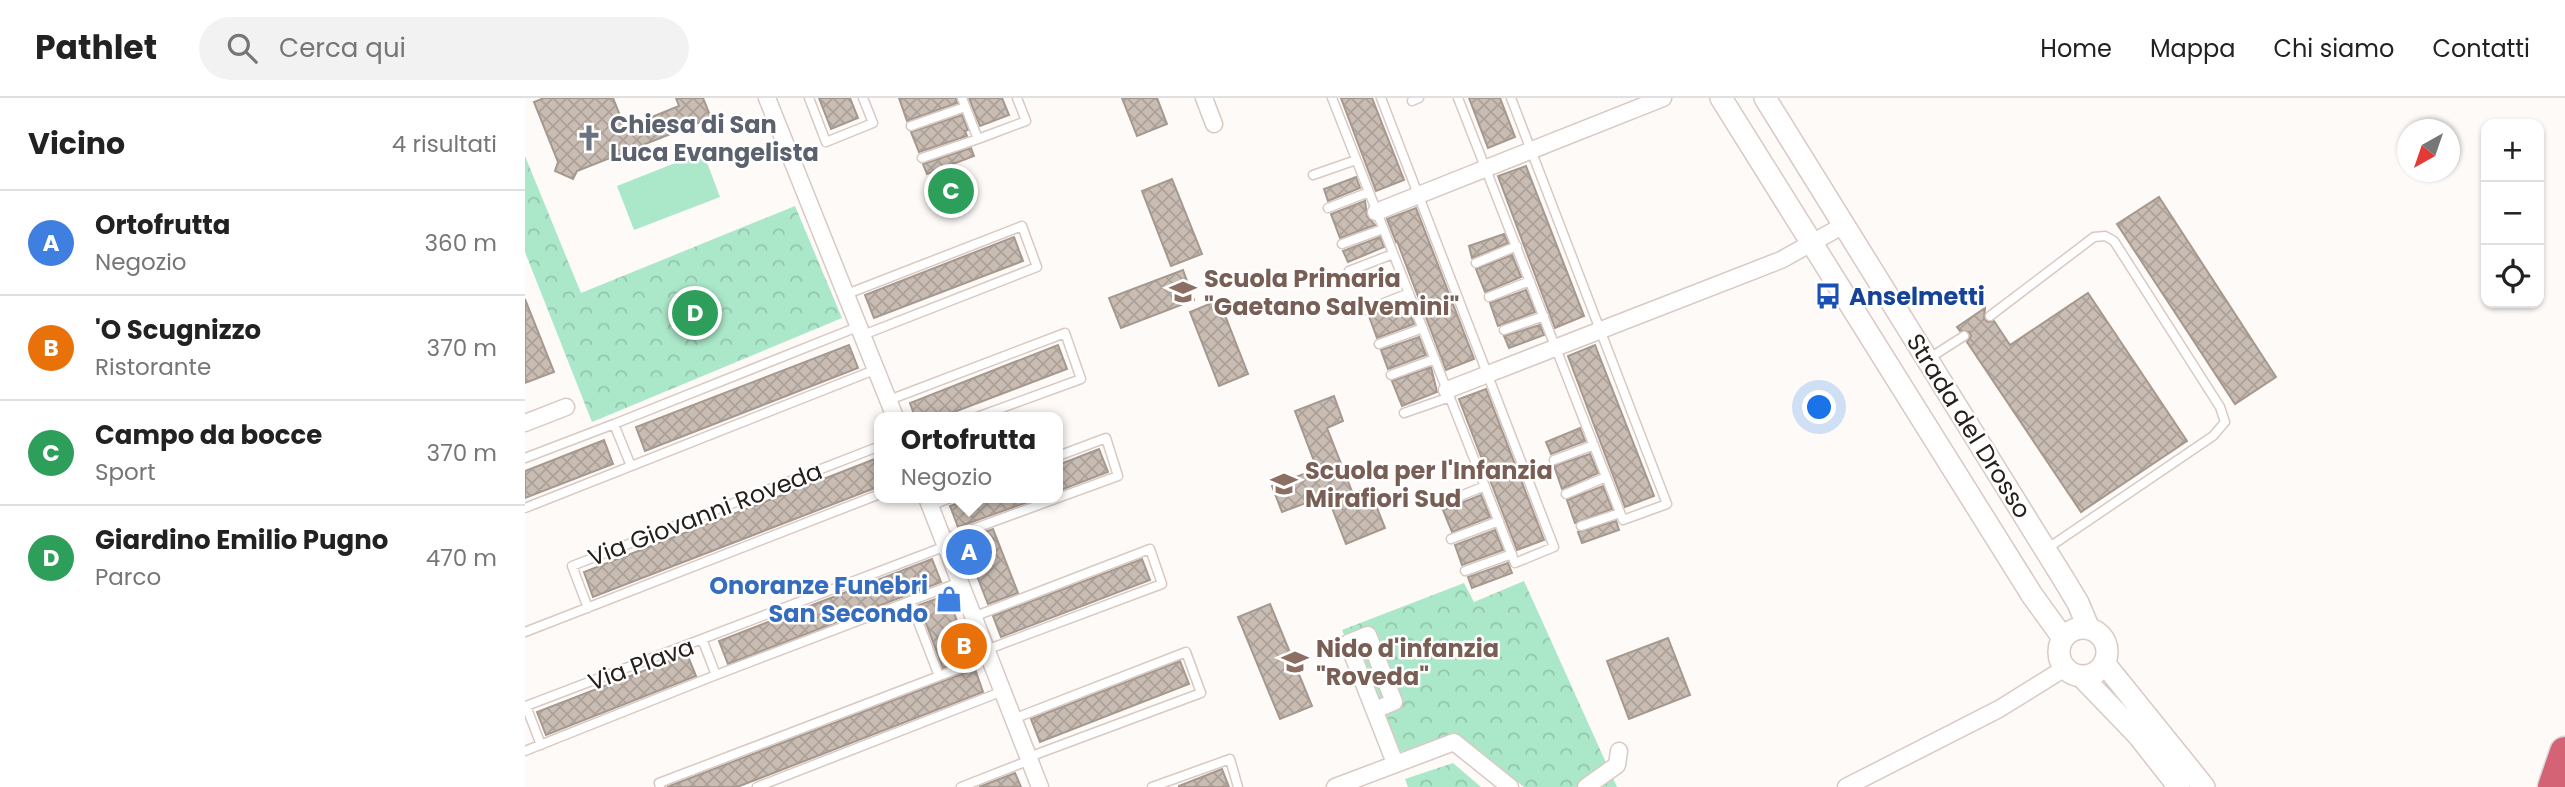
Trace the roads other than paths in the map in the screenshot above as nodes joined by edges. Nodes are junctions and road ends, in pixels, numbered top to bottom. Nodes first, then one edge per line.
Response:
1 (767, 98) edge
2 (809, 98) edge
3 (863, 98) edge
4 (1017, 98) edge
5 (1204, 98) edge
6 (1332, 98) edge
7 (1381, 98) edge
8 (1458, 98) edge
9 (1511, 98) edge
10 (1664, 98) edge
11 (1721, 98) edge
12 (1765, 98) edge
13 (964, 102) edge
14 (1214, 124) dead end
15 (911, 126) dead end
16 (978, 139) junction
17 (1531, 150) junction
18 (922, 159) dead end
19 (1356, 159) junction
20 (1486, 167) junction
21 (1313, 175) dead end
22 (1369, 192) junction
23 (1419, 194) junction
24 (1328, 208) dead end
25 (1376, 212) junction
26 (1844, 225) junction
27 (1383, 229) junction
28 (1342, 244) dead end
29 (1811, 244) junction
30 (1517, 246) junction
31 (1393, 254) junction
32 (1476, 263) dead end
33 (1349, 271) dead end
34 (1530, 281) junction
35 (1409, 293) junction
36 (847, 294) junction
37 (1489, 297) dead end
38 (1366, 310) dead end
39 (1544, 316) junction
40 (1990, 316) dead end
41 (1423, 328) junction
42 (861, 330) junction
43 (1504, 330) dead end
44 (1601, 331) junction
45 (1964, 336) dead end
46 (1379, 344) dead end
47 (1556, 348) junction
48 (1435, 359) junction
49 (1928, 360) junction
50 (877, 369) junction
51 (1391, 375) dead end
52 (1488, 375) junction
53 (1449, 394) junction
54 (888, 400) junction
55 (566, 407) dead end
56 (893, 412) edge
57 (992, 412) edge
58 (1404, 412) dead end
59 (525, 424) edge
60 (614, 424) junction
61 (1594, 445) junction
62 (874, 448) edge
63 (1063, 454) edge
64 (525, 457) edge
65 (1553, 460) dead end
66 (631, 466) junction
67 (1607, 477) junction
68 (1485, 486) junction
69 (1566, 494) dead end
70 (874, 496) edge
71 (1063, 497) edge
72 (928, 503) edge
73 (1048, 503) edge
74 (1440, 504) dead end
75 (525, 508) edge
76 (1620, 513) junction
77 (1499, 521) junction
78 (1581, 526) dead end
79 (1451, 539) dead end
80 (944, 543) junction
81 (2045, 550) junction
82 (1512, 554) junction
83 (1465, 571) dead end
84 (960, 582) junction
85 (910, 601) junction
86 (588, 608) junction
87 (973, 617) junction
88 (2089, 629) junction
89 (525, 632) edge
90 (2063, 638) junction
91 (702, 639) junction
92 (988, 654) junction
93 (2104, 663) junction
94 (2074, 673) junction
95 (716, 675) junction
96 (939, 676) junction
97 (1003, 691) junction
98 (1374, 710) dead end
99 (1013, 719) junction
100 (541, 745) junction
101 (525, 751) edge
102 (1619, 751) dead end
103 (2565, 752) edge
104 (1029, 758) junction
105 (1395, 763) junction
106 (660, 787) edge
107 (757, 787) edge
108 (961, 787) edge
109 (1040, 787) edge
110 (1152, 787) edge
111 (1238, 787) edge
112 (1335, 787) edge
113 (1510, 787) edge
114 (1586, 787) edge
115 (1846, 787) edge
116 (2179, 787) edge
117 (2204, 787) edge
118 (2553, 787) edge

1 - 36 street
2 - 3 lane
4 - 16 lane
5 - 14 street
6 - 19 lane
7 - 23 lane
8 - 20 lane
9 - 17 lane
10 - 17 street
11 - 29 street, Strada del Drosso
12 - 26 street, Strada del Drosso
13 - 15 lane
13 - 16 lane
16 - 18 lane
17 - 20 street
17 - 44 lane
19 - 21 lane
19 - 22 lane
20 - 23 street
20 - 30 lane
22 - 24 lane
22 - 25 lane
23 - 25 street
23 - 52 lane
25 - 27 lane
26 - 29 street
26 - 49 street, Strada del Drosso
27 - 28 lane
27 - 31 lane
29 - 44 street
29 - 90 street, Strada del Drosso
30 - 32 lane
30 - 34 lane
31 - 33 lane
31 - 35 lane
34 - 37 lane
34 - 39 lane
35 - 38 lane
35 - 41 lane
36 - 42 street
36 - 42 lane
39 - 43 lane
39 - 47 lane
40 - 81 lane
41 - 46 lane
41 - 48 lane
42 - 50 street
42 - 60 lane
44 - 47 street
44 - 76 lane
45 - 49 lane
47 - 52 street
47 - 61 lane
48 - 51 lane
48 - 53 lane
49 - 81 street, Strada del Drosso
50 - 54 street
50 - 66 lane
52 - 53 street
52 - 82 lane
53 - 58 lane
53 - 68 lane
54 - 56 street
54 - 57 lane
55 - 59 street
60 - 64 lane
60 - 66 lane
61 - 65 lane
61 - 67 lane
62 - 86 lane, Via Giovanni Roveda
63 - 71 lane
66 - 75 lane
67 - 69 lane
67 - 76 lane
68 - 74 lane
68 - 77 lane
70 - 86 lane, Via Giovanni Roveda
72 - 80 street
73 - 80 lane
76 - 78 lane
77 - 79 lane
77 - 82 lane
80 - 84 street
80 - 91 lane
81 - 88 street, Strada del Drosso
82 - 83 lane
84 - 85 lane
84 - 87 street
85 - 95 lane
85 - 96 lane
86 - 89 lane, Via Giovanni Roveda
87 - 92 street
87 - 92 lane
88 - 90 street
88 - 93 street
90 - 94 street
91 - 95 lane, Via Plava
91 - 100 lane, Via Plava
92 - 96 lane
92 - 97 street
93 - 94 street
93 - 117 street
94 - 115 street
94 - 116 street
95 - 100 lane, Via Plava
96 - 106 lane
97 - 99 street
97 - 107 lane
98 - 105 street
99 - 104 street
99 - 104 lane
100 - 101 lane, Via Plava
102 - 114 street
103 - 118 highway
104 - 108 lane
104 - 109 street
105 - 112 street
105 - 113 street
110 - 111 lane

